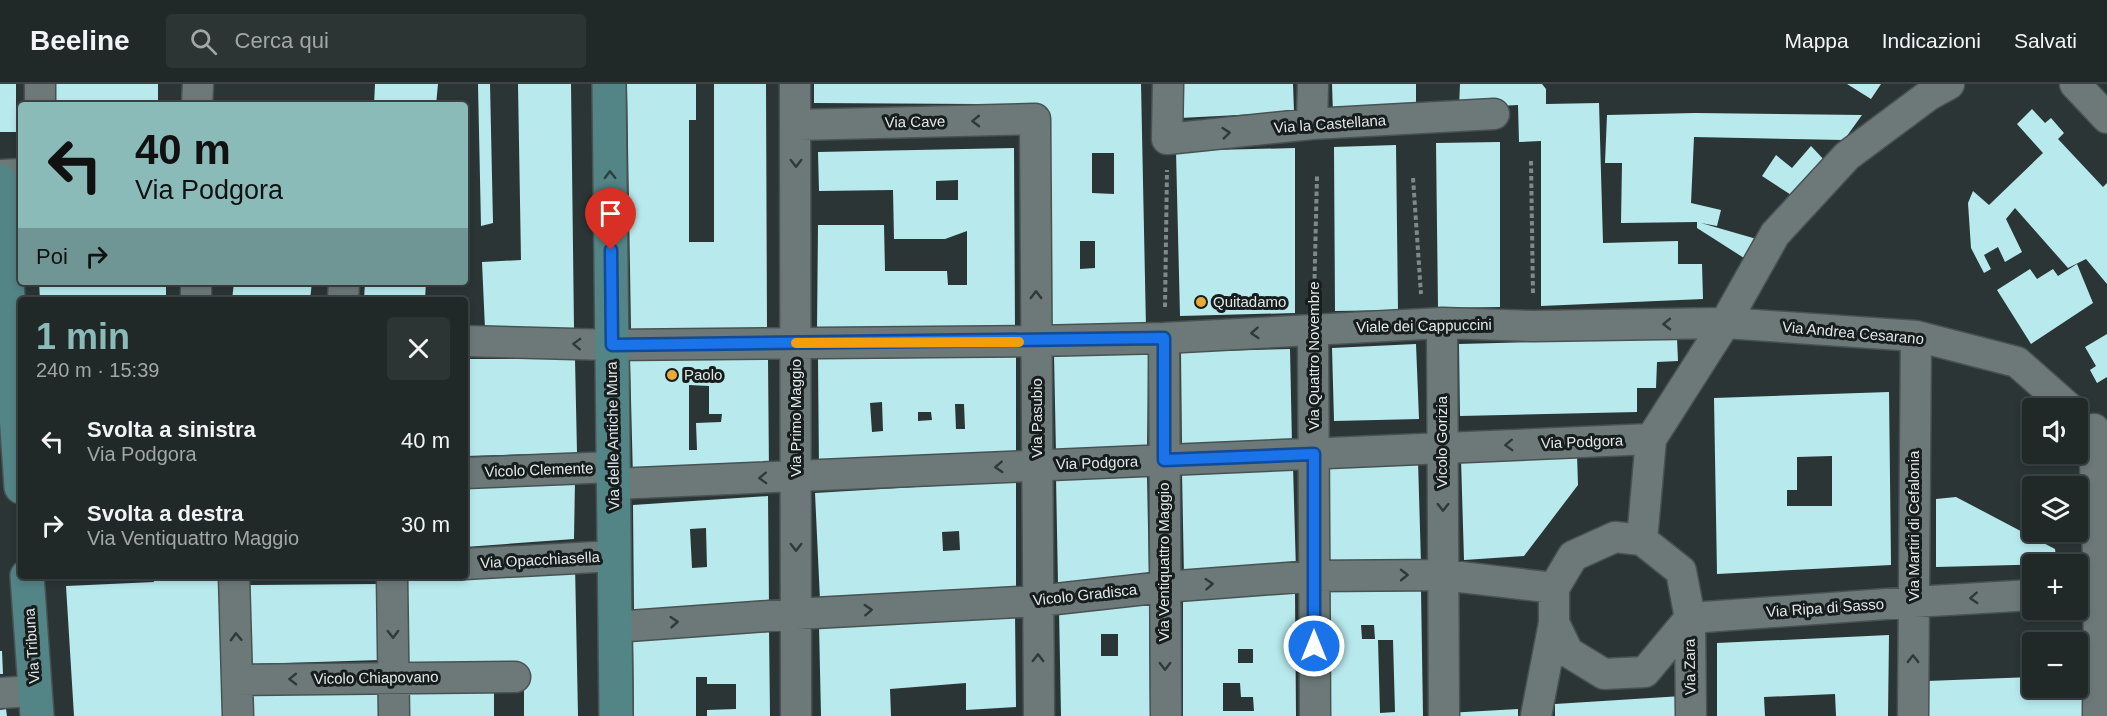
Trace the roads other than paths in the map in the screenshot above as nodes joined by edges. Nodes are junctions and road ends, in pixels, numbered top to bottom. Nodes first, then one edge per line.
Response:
1 (39, 84) edge
2 (198, 84) edge
3 (609, 84) edge
4 (795, 84) edge
5 (1168, 84) edge
6 (1313, 84) edge
7 (1949, 84) edge
8 (2076, 84) edge
9 (40, 102) edge
10 (198, 102) edge
11 (1494, 114) dead end
12 (2107, 117) edge
13 (1035, 119) joint
14 (1312, 124) junction
15 (796, 125) junction
16 (18, 174) edge
17 (0, 175) edge
18 (0, 181) edge
19 (1725, 322) junction
20 (1442, 323) junction
21 (1313, 329) junction
22 (1916, 336) junction
23 (1164, 338) junction
24 (11, 339) edge
25 (468, 341) edge
26 (1036, 341) junction
27 (795, 344) junction
28 (612, 345) junction
29 (2058, 398) edge
30 (2093, 429) edge
31 (1651, 439) junction
32 (18, 443) edge
33 (1442, 448) junction
34 (1314, 454) junction
35 (1164, 460) junction
36 (1037, 466) junction
37 (468, 473) edge
38 (614, 476) junction
39 (796, 477) junction
40 (1642, 540) junction
41 (615, 556) junction
42 (468, 564) edge
43 (1443, 575) junction
44 (1314, 576) junction
45 (27, 579) edge
46 (234, 579) edge
47 (392, 579) edge
48 (1164, 587) junction
49 (1554, 588) junction
50 (2094, 592) edge
51 (2022, 596) edge
52 (1038, 601) junction
53 (1914, 602) junction
54 (796, 614) junction
55 (1690, 618) junction
56 (1554, 623) junction
57 (615, 627) junction
58 (393, 677) junction
59 (515, 677) dead end
60 (237, 680) junction
61 (0, 693) edge
62 (36, 704) edge
63 (238, 716) edge
64 (394, 716) edge
65 (616, 716) edge
66 (796, 716) edge
67 (1039, 716) edge
68 (1166, 716) edge
69 (1315, 716) edge
70 (1444, 716) edge
71 (1536, 716) edge
72 (1691, 716) edge
73 (1913, 716) edge
74 (2098, 716) edge

1 - 9 street
2 - 10 street
28 -> 3 main road, Via delle Antiche Mura
4 - 15 street, Via Primo Maggio
5 -> 14 street, Via la Castellana
6 - 14 street
7 - 19 street
8 - 12 street
11 - 14 street, Via la Castellana
13 -> 15 street, Via Cave
26 -> 13 street, Via Pasubio
15 -> 27 street, Via Primo Maggio
16 - 17 street
18 - 24 main road
19 -> 20 street, Viale dei Cappuccini
19 - 22 street, Via Andrea Cesarano
19 - 31 street
20 - 21 street, Viale dei Cappuccini
20 - 33 street, Vicolo Gorizia
21 -> 23 street, Viale dei Cappuccini
21 - 34 street, Via Quattro Novembre
22 - 29 street, Via Andrea Cesarano
22 - 53 street, Via Martiri di Cefalonia
23 - 26 street, Viale dei Cappuccini
23 - 35 street, Via Ventiquattro Maggio
24 - 32 main road
28 -> 25 street, Viale dei Cappuccini
26 - 27 street, Viale dei Cappuccini
26 - 36 street, Via Pasubio
27 - 28 street, Viale dei Cappuccini
27 - 39 street, Via Primo Maggio
28 - 38 main road, Via delle Antiche Mura
30 - 50 street
31 -> 33 street, Via Podgora
31 - 40 street
33 - 34 street, Via Podgora
33 -> 43 street, Vicolo Gorizia
34 - 35 street, Via Podgora
34 - 44 street, Via Quattro Novembre
35 - 36 street, Via Podgora
35 - 48 street, Via Ventiquattro Maggio
36 -> 39 street, Via Podgora
36 - 52 street, Via Pasubio
37 - 38 street, Vicolo Clemente
39 -> 38 street, Via Podgora
38 - 41 main road, Via delle Antiche Mura
39 -> 54 street, Via Primo Maggio
40 - 49 street
40 - 55 street
41 - 42 street, Via Opacchiasella
41 - 57 main road, Via delle Antiche Mura
44 -> 43 street, Vicolo Gradisca
43 - 49 street, Vicolo Gradisca
43 - 70 street, Vicolo Gorizia
48 -> 44 street, Vicolo Gradisca
44 - 69 street, Via Quattro Novembre
45 - 62 main road, Via Tribuna
60 -> 46 street
47 -> 58 street
48 - 52 street, Vicolo Gradisca
48 -> 68 street, Via Ventiquattro Maggio
49 - 56 street
50 - 74 street
51 -> 53 street, Via Ripa di Sasso
54 -> 52 street, Vicolo Gradisca
67 -> 52 street, Via Pasubio
53 - 55 street, Via Ripa di Sasso
73 -> 53 street, Via Martiri di Cefalonia
57 -> 54 street, Vicolo Gradisca
54 - 66 street, Via Primo Maggio
55 - 56 street
55 - 72 street, Via Zara
56 - 71 street
57 - 65 main road, Via delle Antiche Mura
58 - 59 street, Vicolo Chiapovano
58 -> 60 street, Vicolo Chiapovano
58 - 64 street
60 - 63 street
61 - 62 street

